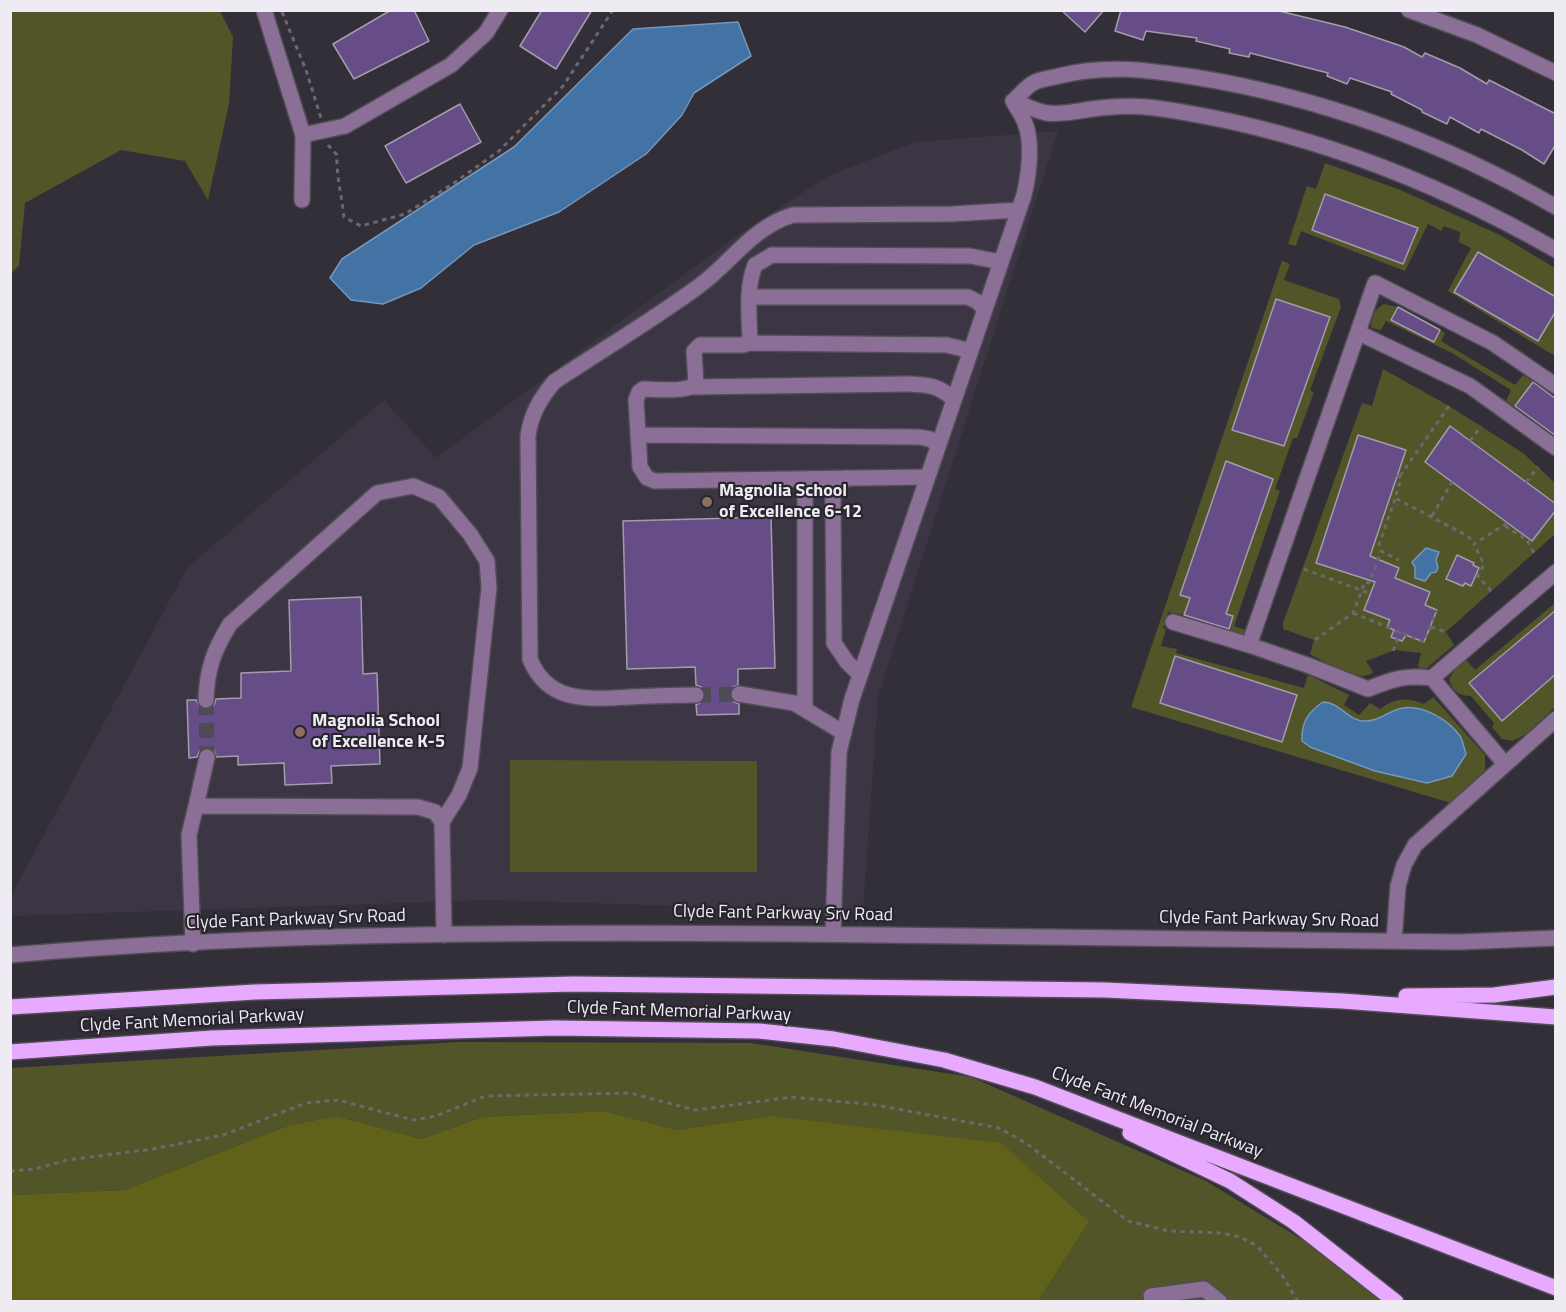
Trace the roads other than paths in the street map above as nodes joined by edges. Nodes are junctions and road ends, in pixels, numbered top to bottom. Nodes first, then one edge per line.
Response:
1 (264, 10) edge
2 (500, 10) edge
3 (1409, 10) edge
4 (1556, 73) edge
5 (1013, 101) junction
6 (303, 135) junction
7 (302, 200) dead end
8 (1556, 207) edge
9 (1018, 210) junction
10 (1556, 250) edge
11 (1001, 262) junction
12 (749, 297) junction
13 (985, 310) junction
14 (1359, 333) junction
15 (748, 344) junction
16 (971, 351) junction
17 (1556, 386) edge
18 (691, 387) junction
19 (954, 399) junction
20 (638, 435) junction
21 (938, 445) junction
22 (1556, 448) edge
23 (927, 477) junction
24 (847, 478) junction
25 (805, 479) junction
26 (1556, 572) edge
27 (1173, 622) dead end
28 (1249, 645) junction
29 (860, 675) junction
30 (1432, 678) junction
31 (739, 694) tunnel mouth
32 (696, 695) tunnel mouth
33 (206, 700) tunnel mouth
34 (805, 709) junction
35 (1556, 718) edge
36 (844, 733) junction
37 (207, 757) tunnel mouth
38 (1505, 764) junction
39 (196, 806) junction
40 (442, 822) junction
41 (444, 934) junction
42 (833, 934) junction
43 (1556, 938) edge
44 (1394, 941) junction
45 (193, 944) junction
46 (10, 955) edge
47 (1556, 987) edge
48 (1342, 1001) junction
49 (10, 1007) edge
50 (1556, 1017) edge
51 (10, 1052) edge
52 (1035, 1088) junction
53 (1556, 1288) edge
54 (1151, 1296) dead end
55 (1220, 1302) edge
56 (1396, 1302) edge

1 - 6 street
2 - 6 street
3 - 4 street
5 - 8 street
5 - 9 street
5 - 10 street
6 - 7 street
9 - 11 street
9 - 32 street
11 - 12 street
11 - 13 street
12 - 13 street
12 - 15 street
13 - 16 street
14 - 17 street
14 - 22 street
14 - 28 street
15 - 16 street
15 - 18 street
16 - 19 street
18 - 19 street
18 - 20 street
19 - 21 street
20 - 21 street
20 - 25 street
21 - 23 street
23 - 24 street
23 - 29 street
24 - 25 street
24 - 29 street
25 - 34 street
26 - 30 street
27 - 28 street
28 - 30 street
29 - 36 street
30 - 38 street
31 - 34 street
33 - 40 street
34 - 36 street
35 - 38 street
36 - 42 street
37 - 39 street
38 - 44 street
39 - 40 street
39 - 45 street
40 - 41 street
41 - 42 street, Clyde Fant Parkway Srv Road
41 - 45 street, Clyde Fant Parkway Srv Road
42 - 44 street, Clyde Fant Parkway Srv Road
43 - 44 street, Clyde Fant Parkway Srv Road
45 - 46 street, Clyde Fant Parkway Srv Road
47 - 48 main road
48 - 49 main road, Clyde Fant Memorial Parkway
48 - 50 main road, Clyde Fant Memorial Parkway
51 - 52 main road, Clyde Fant Memorial Parkway
52 - 53 main road, Clyde Fant Memorial Parkway
52 - 56 main road
54 - 55 street

